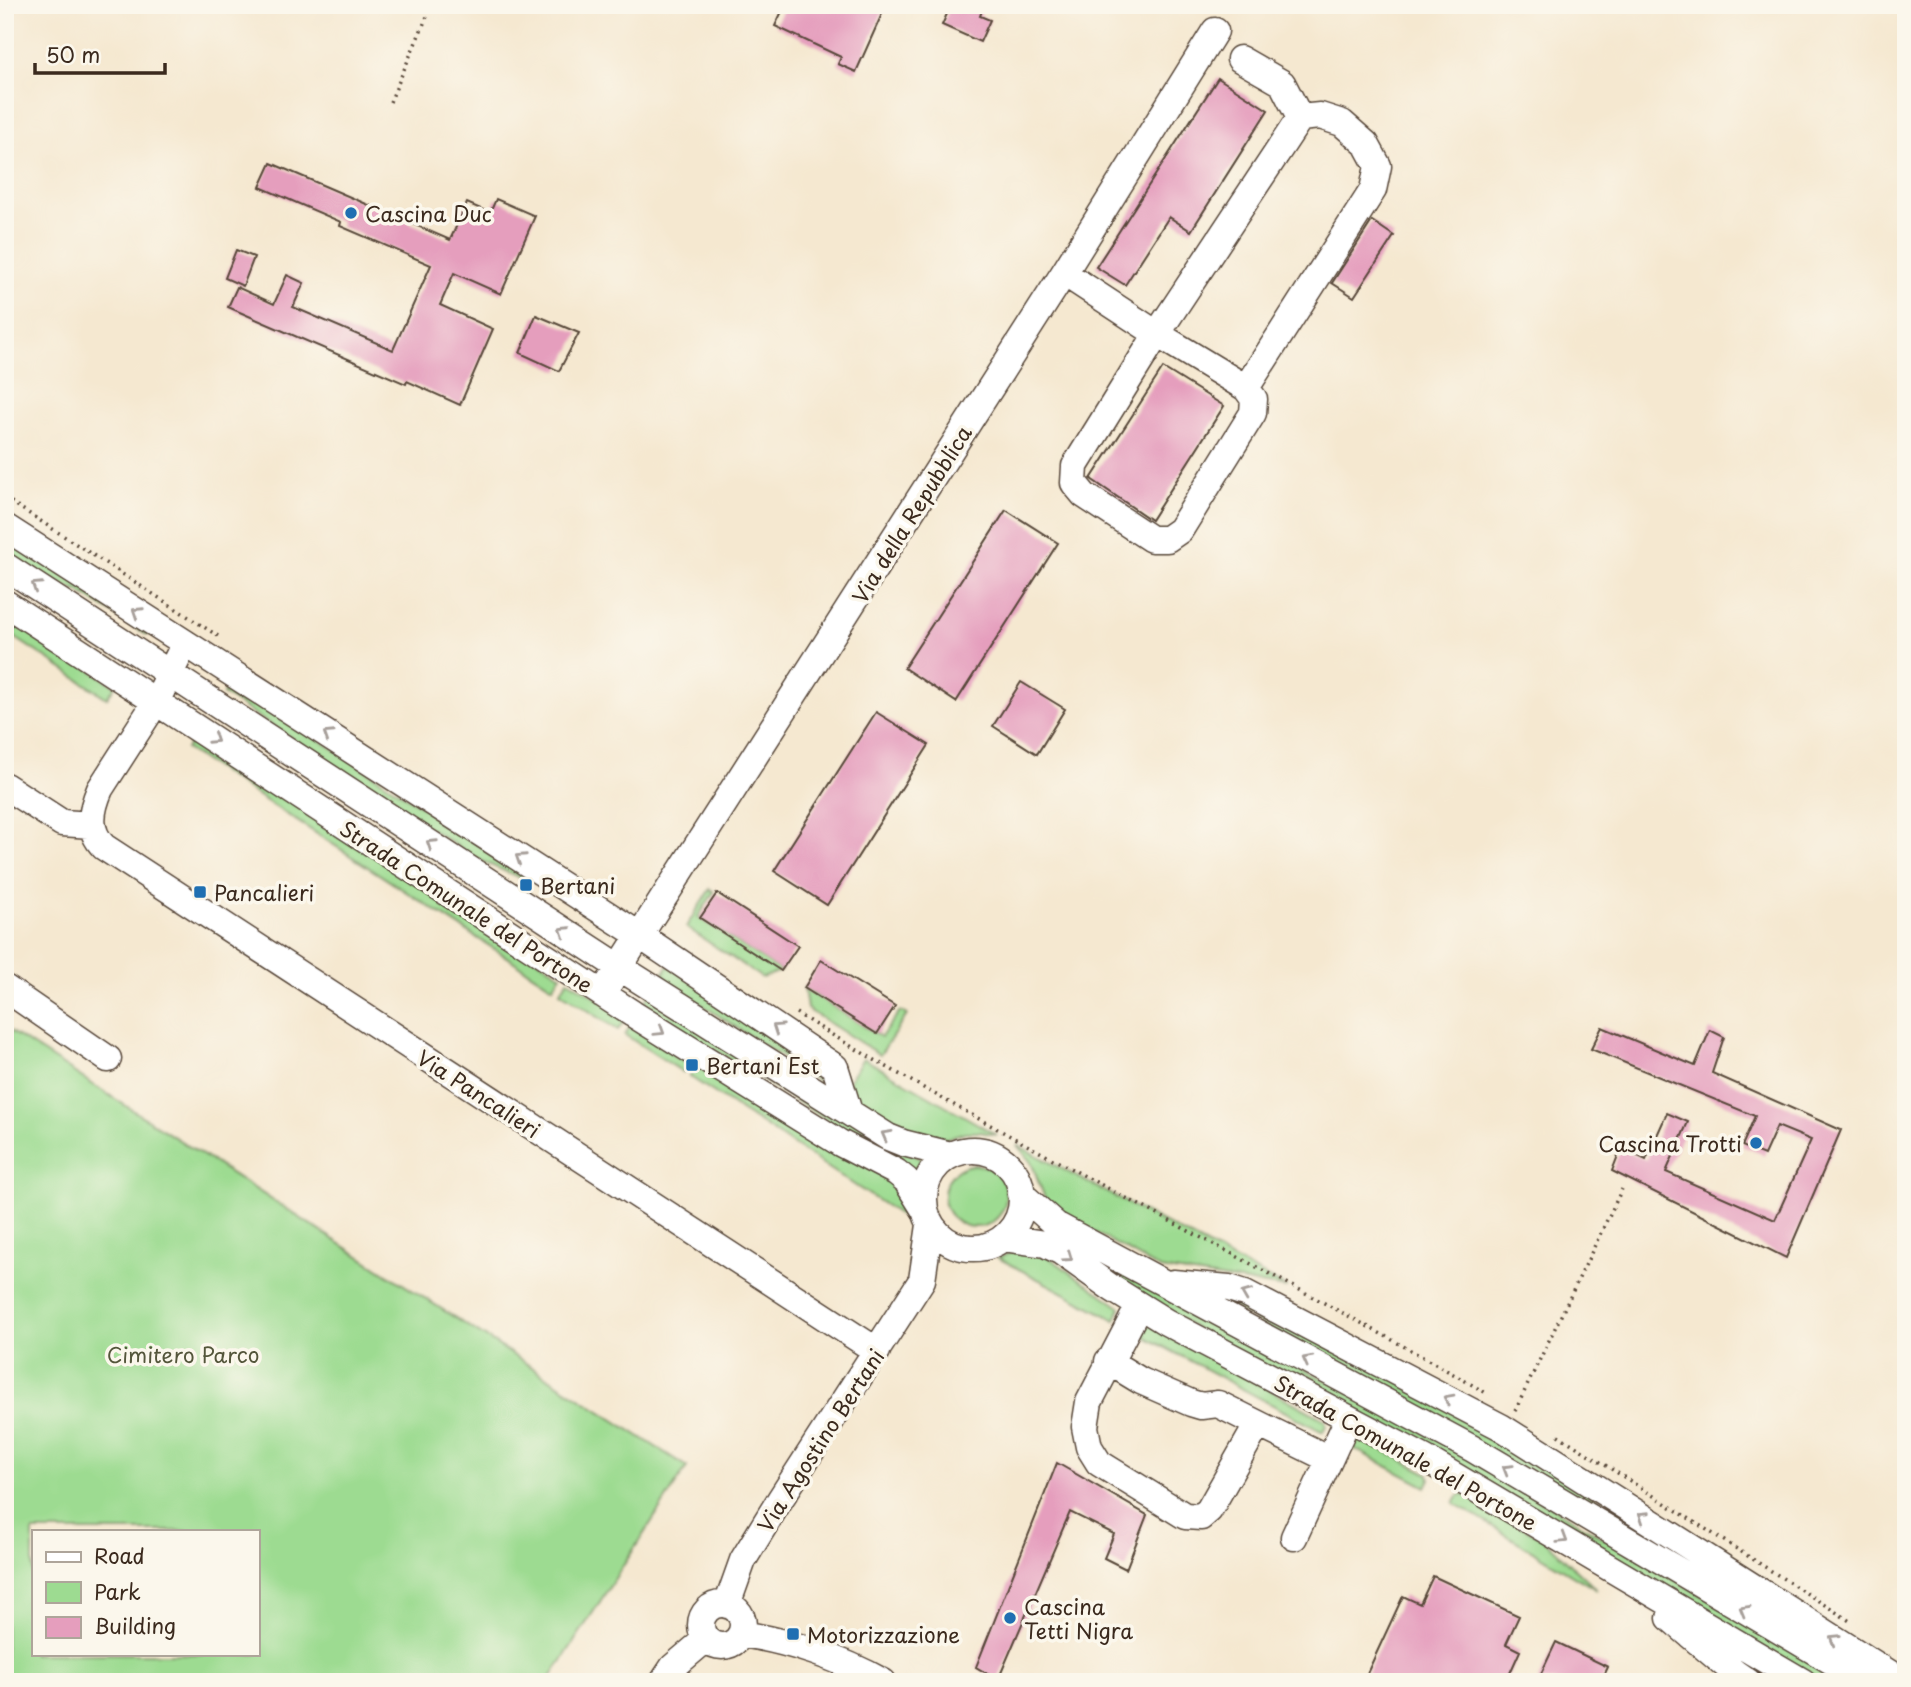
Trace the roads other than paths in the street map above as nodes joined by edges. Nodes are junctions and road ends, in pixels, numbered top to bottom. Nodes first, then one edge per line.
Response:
1 (1215, 32) dead end
2 (1240, 59) dead end
3 (1300, 118) junction
4 (1064, 273) junction
5 (1157, 334) junction
6 (1246, 388) junction
7 (5, 527) edge
8 (5, 566) edge
9 (12, 614) edge
10 (185, 643) junction
11 (170, 673) junction
12 (156, 702) junction
13 (5, 786) edge
14 (92, 825) junction
15 (639, 935) junction
16 (619, 967) junction
17 (5, 988) edge
18 (603, 994) junction
19 (108, 1059) dead end
20 (849, 1112) junction
21 (951, 1155) junction
22 (1021, 1194) junction
23 (927, 1217) junction
24 (1003, 1238) junction
25 (973, 1248) junction
26 (922, 1280) junction
27 (1164, 1283) junction
28 (1139, 1306) junction
29 (877, 1351) junction
30 (1108, 1362) junction
31 (1348, 1419) junction
32 (1258, 1424) junction
33 (1329, 1459) junction
34 (1294, 1537) dead end
35 (1618, 1574) junction
36 (727, 1605) junction
37 (741, 1634) junction
38 (706, 1639) junction
39 (1894, 1678) edge
40 (663, 1682) edge
41 (883, 1682) edge
42 (1748, 1682) edge
43 (1803, 1682) edge
44 (1867, 1682) edge

1 - 4 street, Via della Repubblica
2 - 3 street
3 - 5 street
3 - 6 street
4 - 5 street
4 - 15 street, Via della Repubblica
5 - 6 street
5 - 6 street
10 -> 7 street
11 -> 8 street, Strada Comunale del Portone
9 - 12 street, Strada Comunale del Portone
10 - 11 street
15 -> 10 street
11 - 12 street
16 -> 11 street, Strada Comunale del Portone
12 - 14 street
12 -> 18 street, Strada Comunale del Portone
13 - 14 street
14 - 29 street, Via Pancalieri
15 - 16 street, Via della Repubblica
20 -> 15 street
16 - 18 street, Via della Repubblica
16 - 20 street, Strada Comunale del Portone
17 - 19 street
18 -> 23 street, Strada Comunale del Portone
21 -> 20 street, Strada Comunale del Portone
21 - 22 street
21 - 23 street
22 - 24 street
22 - 27 street, Strada Comunale del Portone
23 - 25 street
23 - 26 street, Via Agostino Bertani
24 - 25 street
24 -> 28 street, Strada Comunale del Portone
25 - 26 street, Via Agostino Bertani
26 - 29 street, Via Agostino Bertani
39 -> 27 street, Strada Comunale del Portone
44 -> 27 street, Strada Comunale del Portone
28 - 30 street
28 - 31 street, Strada Comunale del Portone
29 - 36 street, Via Agostino Bertani
30 - 32 street
30 - 32 street
31 - 33 street
31 -> 35 street, Strada Comunale del Portone
32 - 33 street
33 - 34 street
35 - 42 street
35 - 43 street, Strada Comunale del Portone
36 - 37 street
36 - 38 street
37 - 38 street
37 - 41 street
38 - 40 street

